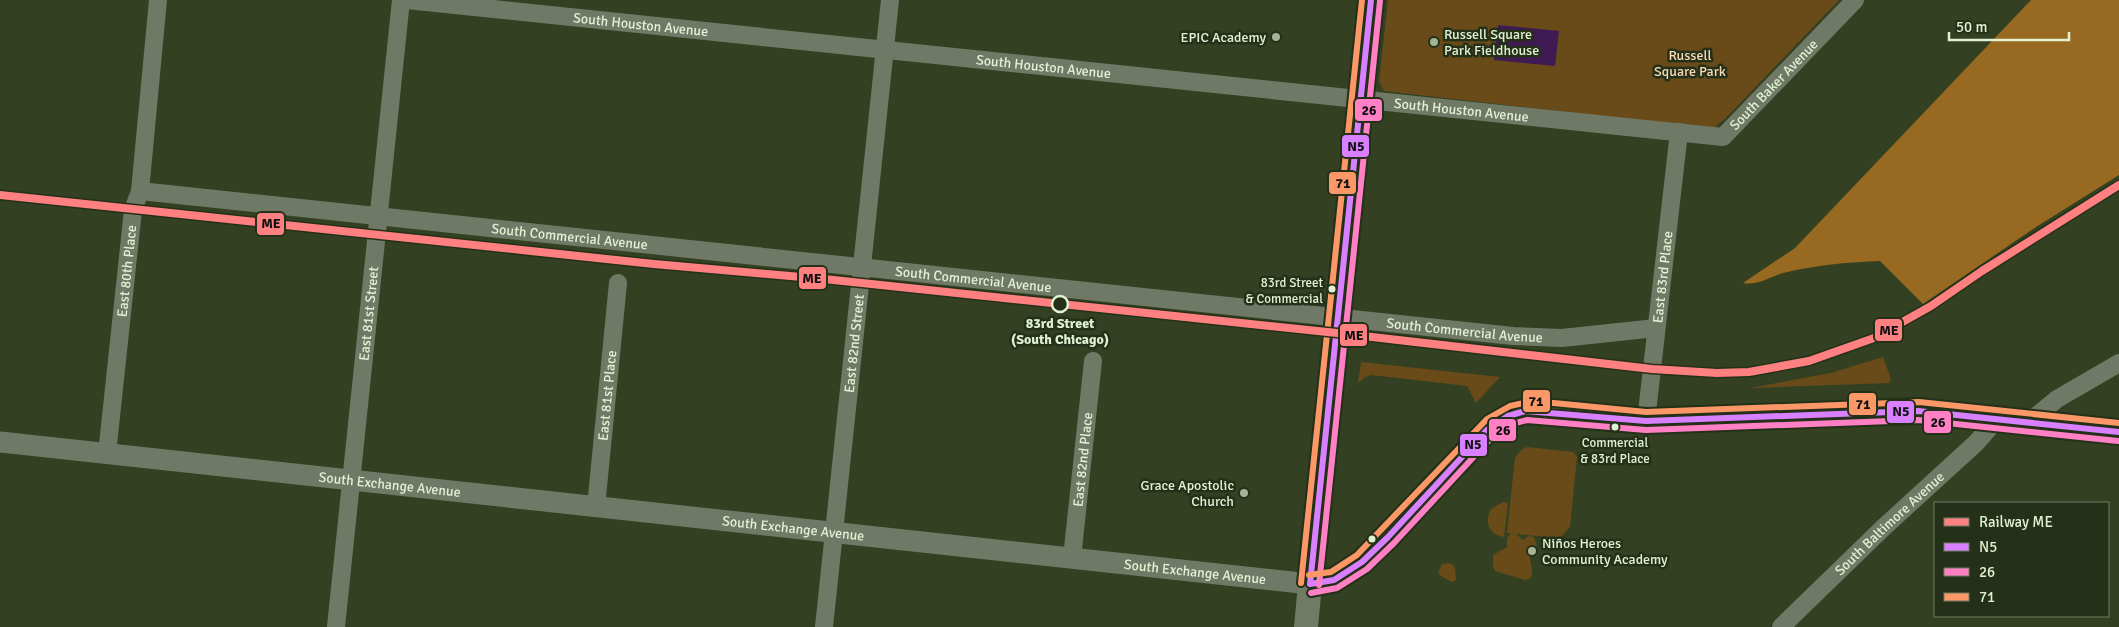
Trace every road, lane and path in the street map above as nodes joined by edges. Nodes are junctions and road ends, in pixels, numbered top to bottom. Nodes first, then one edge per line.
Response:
1 (158, 0) edge
2 (401, 0) edge
3 (407, 0) edge
4 (890, 0) edge
5 (1371, 0) edge
6 (1855, 0) edge
7 (884, 50) junction
8 (1360, 99) junction
9 (1679, 132) junction
10 (140, 191) junction
11 (379, 216) junction
12 (862, 266) junction
13 (618, 283) dead end
14 (1338, 317) junction
15 (1656, 328) junction
16 (1093, 362) dead end
17 (2119, 363) edge
18 (1998, 418) junction
19 (1646, 421) junction
20 (2029, 422) junction
21 (2119, 432) edge
22 (0, 442) edge
23 (107, 454) junction
24 (351, 480) junction
25 (596, 506) junction
26 (834, 532) junction
27 (1072, 558) junction
28 (1310, 584) junction
29 (336, 627) edge
30 (824, 627) edge
31 (1306, 627) edge
32 (1781, 627) edge

1 - 10 street, East 80th Place
2 - 11 street, East 81st Street
3 - 7 street, South Houston Avenue
4 - 7 street, East 82nd Street
5 - 8 street
6 - 9 street, South Baker Avenue
7 - 8 street, South Houston Avenue
7 - 12 street, East 82nd Street
8 - 9 street, South Houston Avenue
8 - 14 street
9 - 15 street, East 83rd Place
10 - 11 street, South Commercial Avenue
10 - 23 street, East 80th Place
11 - 12 street, South Commercial Avenue
11 - 24 street, East 81st Street
12 - 14 street, South Commercial Avenue
12 - 26 street, East 82nd Street
13 - 25 street, East 81st Place
14 - 15 street, South Commercial Avenue
14 - 28 street
15 - 19 street, East 83rd Place
16 - 27 street, East 82nd Place
17 - 20 street
18 - 19 main road
18 - 20 main road
18 - 32 street, South Baltimore Avenue
19 - 28 main road, South Exchange Avenue
20 - 21 main road
22 - 23 street, South Exchange Avenue
23 - 24 street, South Exchange Avenue
24 - 25 street, South Exchange Avenue
24 - 29 street, East 81st Street
25 - 26 street, South Exchange Avenue
26 - 27 street, South Exchange Avenue
26 - 30 street, East 82nd Street
27 - 28 street, South Exchange Avenue
28 - 31 main road

